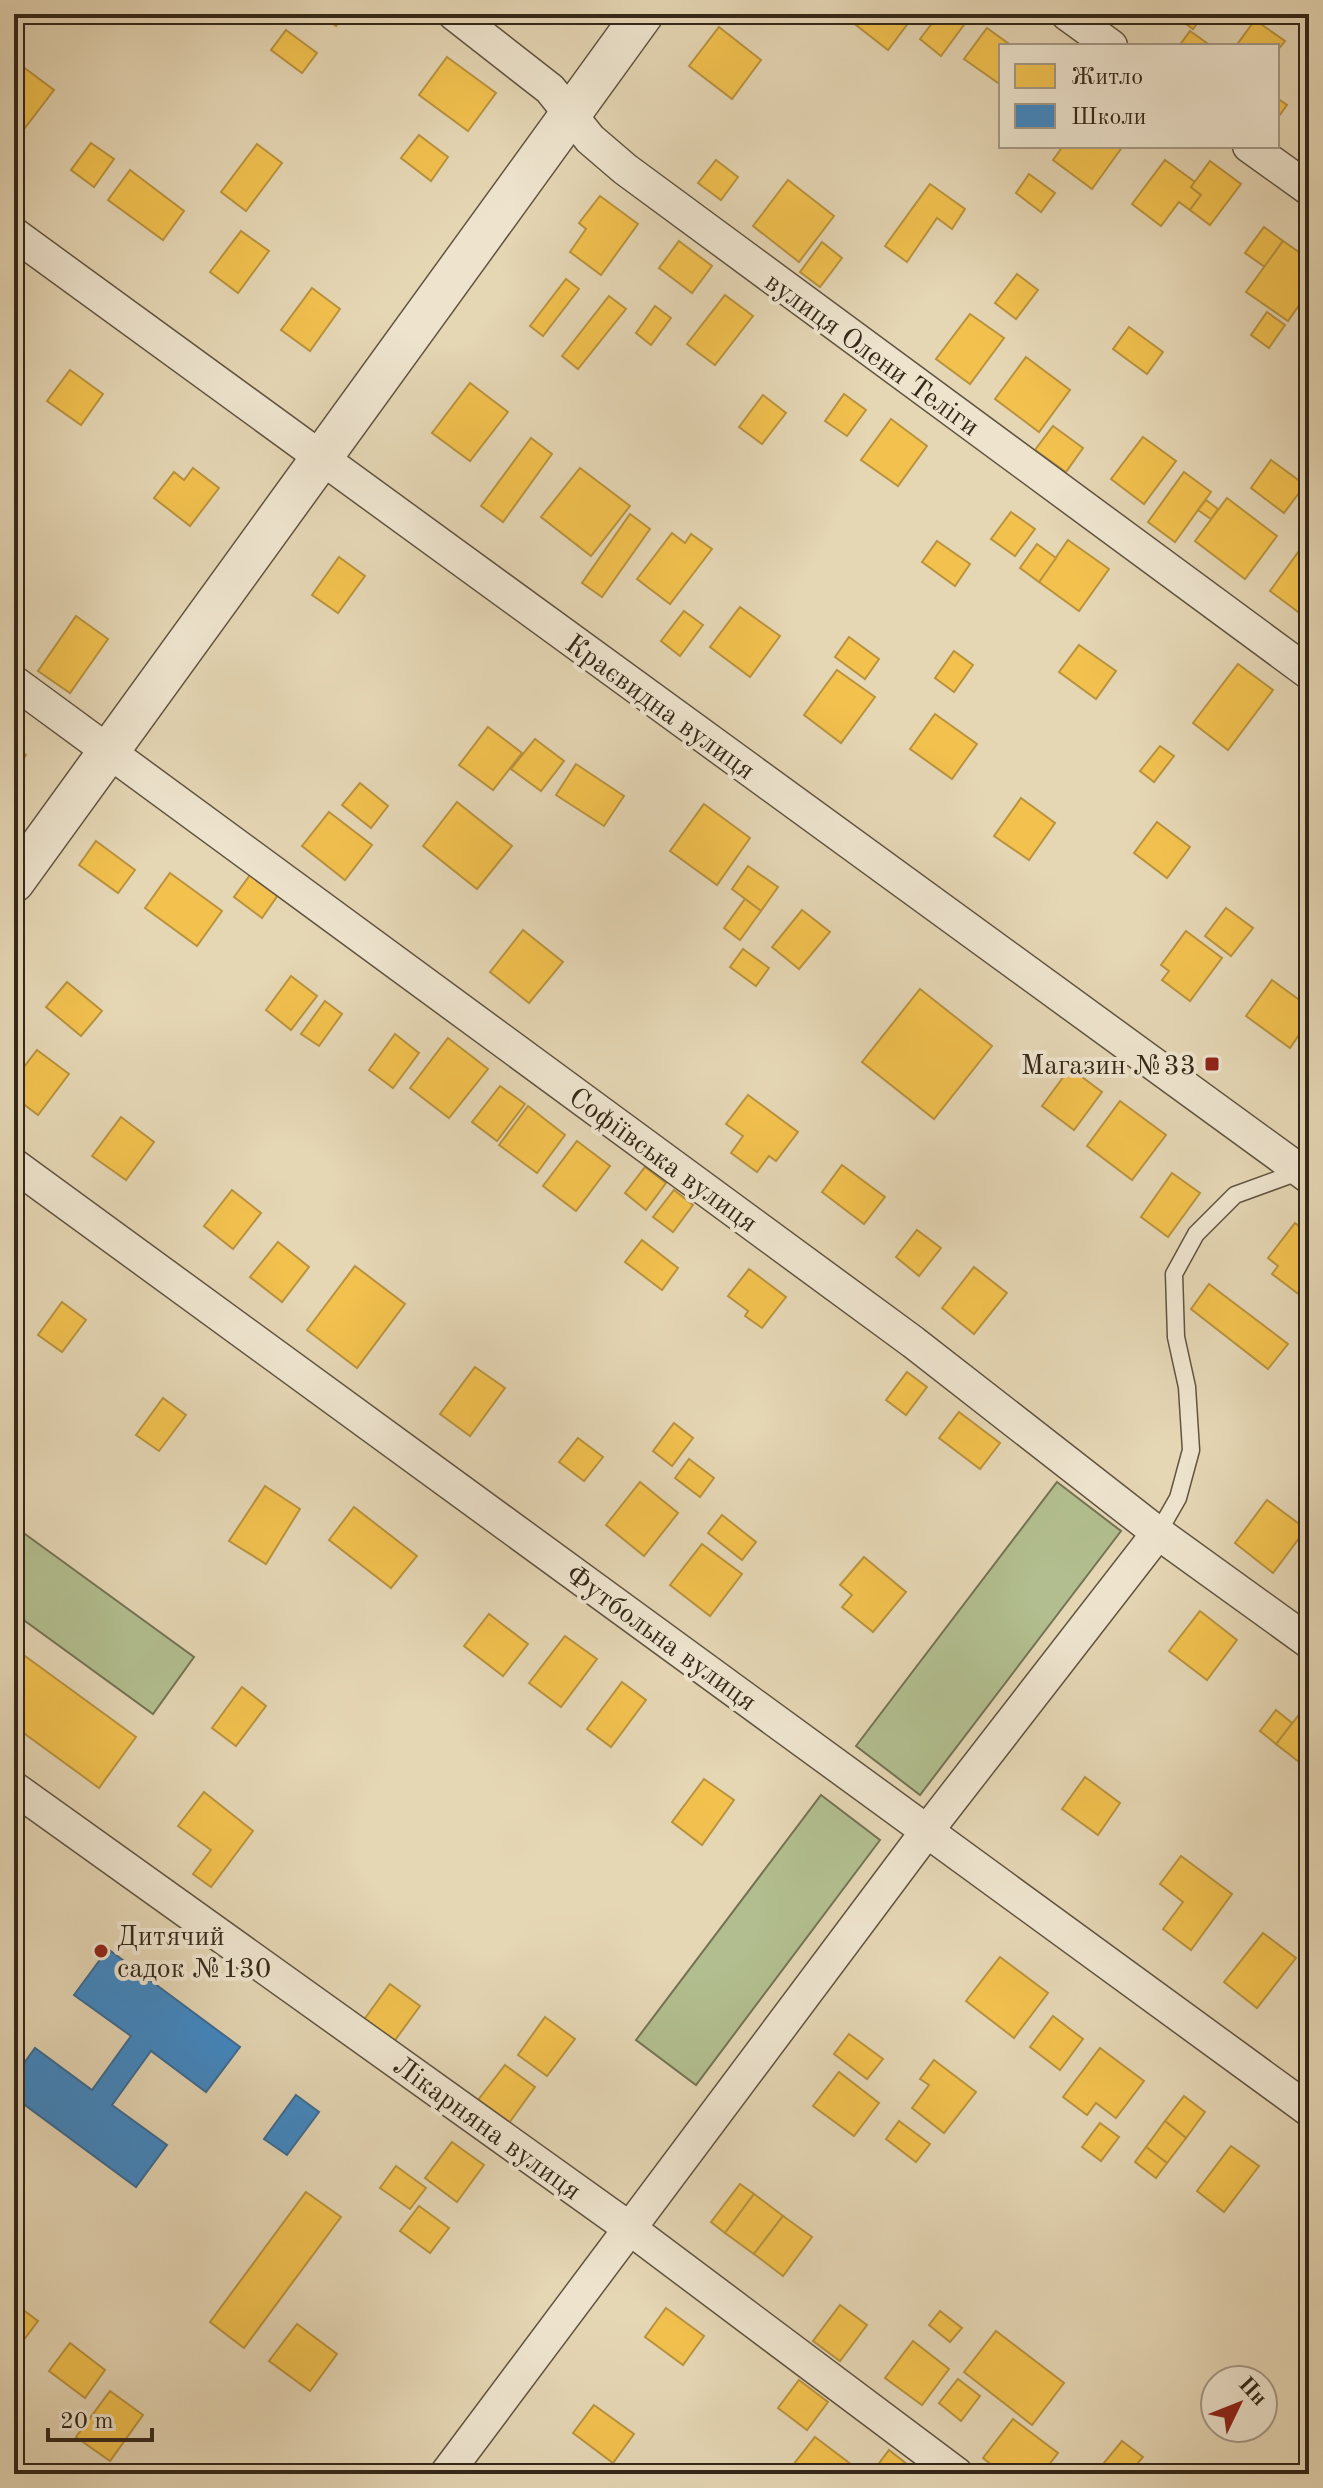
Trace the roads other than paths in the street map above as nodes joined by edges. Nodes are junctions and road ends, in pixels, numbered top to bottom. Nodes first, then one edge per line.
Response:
1 (454, 14) edge
2 (643, 14) edge
3 (1067, 14) edge
4 (1108, 44) edge
5 (569, 116) junction
6 (1252, 148) edge
7 (1309, 189) edge
8 (14, 234) edge
9 (321, 458) junction
10 (1309, 673) edge
11 (14, 682) edge
12 (110, 751) junction
13 (14, 882) edge
14 (14, 1165) edge
15 (1305, 1174) edge
16 (1158, 1533) junction
17 (1309, 1642) edge
18 (14, 1788) edge
19 (927, 1831) junction
20 (1309, 2110) edge
21 (629, 2228) junction
22 (446, 2474) edge
23 (957, 2474) edge

1 - 5 street, вулиця Олени Теліги
2 - 5 street
3 - 4 street
5 - 9 street
5 - 10 street, вулиця Олени Теліги
6 - 7 street
8 - 9 street, Краєвидна вулиця
9 - 12 street
9 - 15 street, Краєвидна вулиця
11 - 12 street, Софіївська вулиця
12 - 13 street
12 - 16 street, Софіївська вулиця
14 - 19 street, Футбольна вулиця
15 - 16 lane
16 - 17 street, Софіївська вулиця
16 - 19 street
18 - 21 street, Лікарняна вулиця
19 - 20 street, Футбольна вулиця
19 - 21 street
21 - 22 street
21 - 23 street, Лікарняна вулиця

